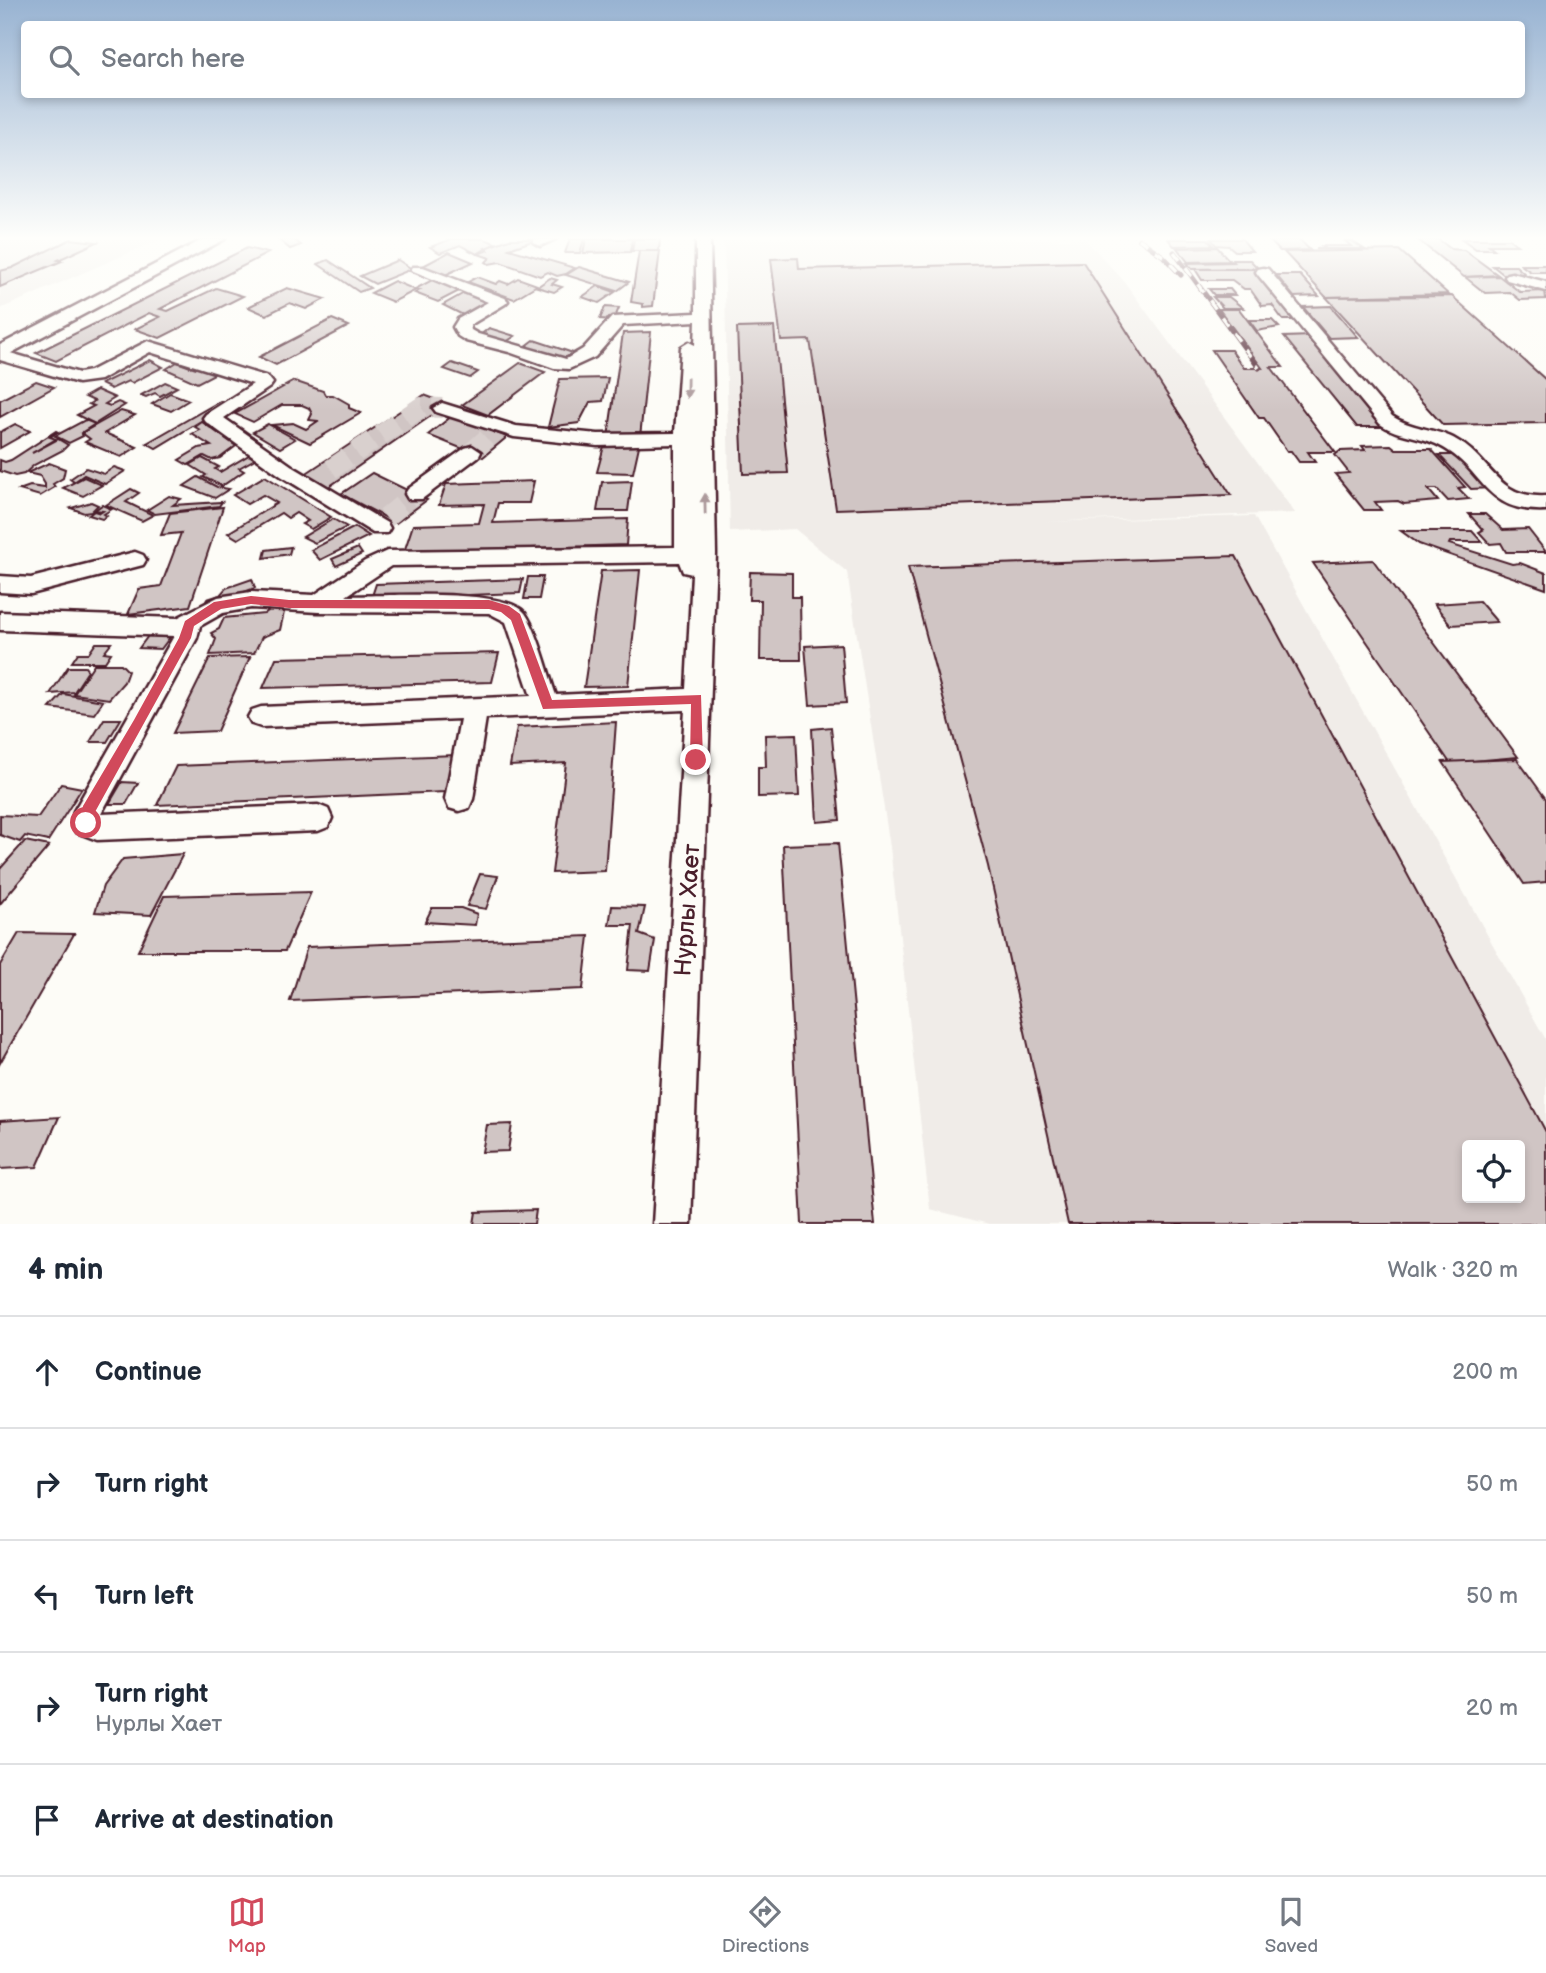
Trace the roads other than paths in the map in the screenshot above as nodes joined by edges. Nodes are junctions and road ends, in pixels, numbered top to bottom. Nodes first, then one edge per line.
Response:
1 (83, 296) edge
2 (109, 296) edge
3 (489, 296) edge
4 (1283, 296) edge
5 (702, 297) joint
6 (693, 317) junction
7 (0, 338) edge
8 (0, 354) edge
9 (442, 408) tunnel mouth
10 (684, 438) junction
11 (471, 452) tunnel mouth
12 (415, 494) tunnel mouth
13 (1546, 503) edge
14 (697, 555) junction
15 (387, 559) junction
16 (135, 560) dead end
17 (0, 584) edge
18 (318, 604) junction
19 (0, 621) edge
20 (189, 624) junction
21 (697, 699) junction
22 (547, 705) junction
23 (475, 708) junction
24 (261, 717) dead end
25 (458, 799) dead end
26 (318, 818) dead end
27 (672, 1224) edge

1 - 7 main road
2 - 8 main road
3 - 6 lane
4 - 13 street
5 - 6 street
14 -> 5 street
6 -> 10 street
8 - 15 street
9 - 10 lane
10 - 14 street
11 - 12 street
14 - 15 street
14 - 21 street, Нурлы Хает
15 - 18 street
16 - 17 street
18 - 20 street
18 - 22 street
19 - 20 street
20 - 26 street
21 - 22 street
21 - 27 street, Нурлы Хает
22 - 23 street
23 - 24 street
23 - 25 street

